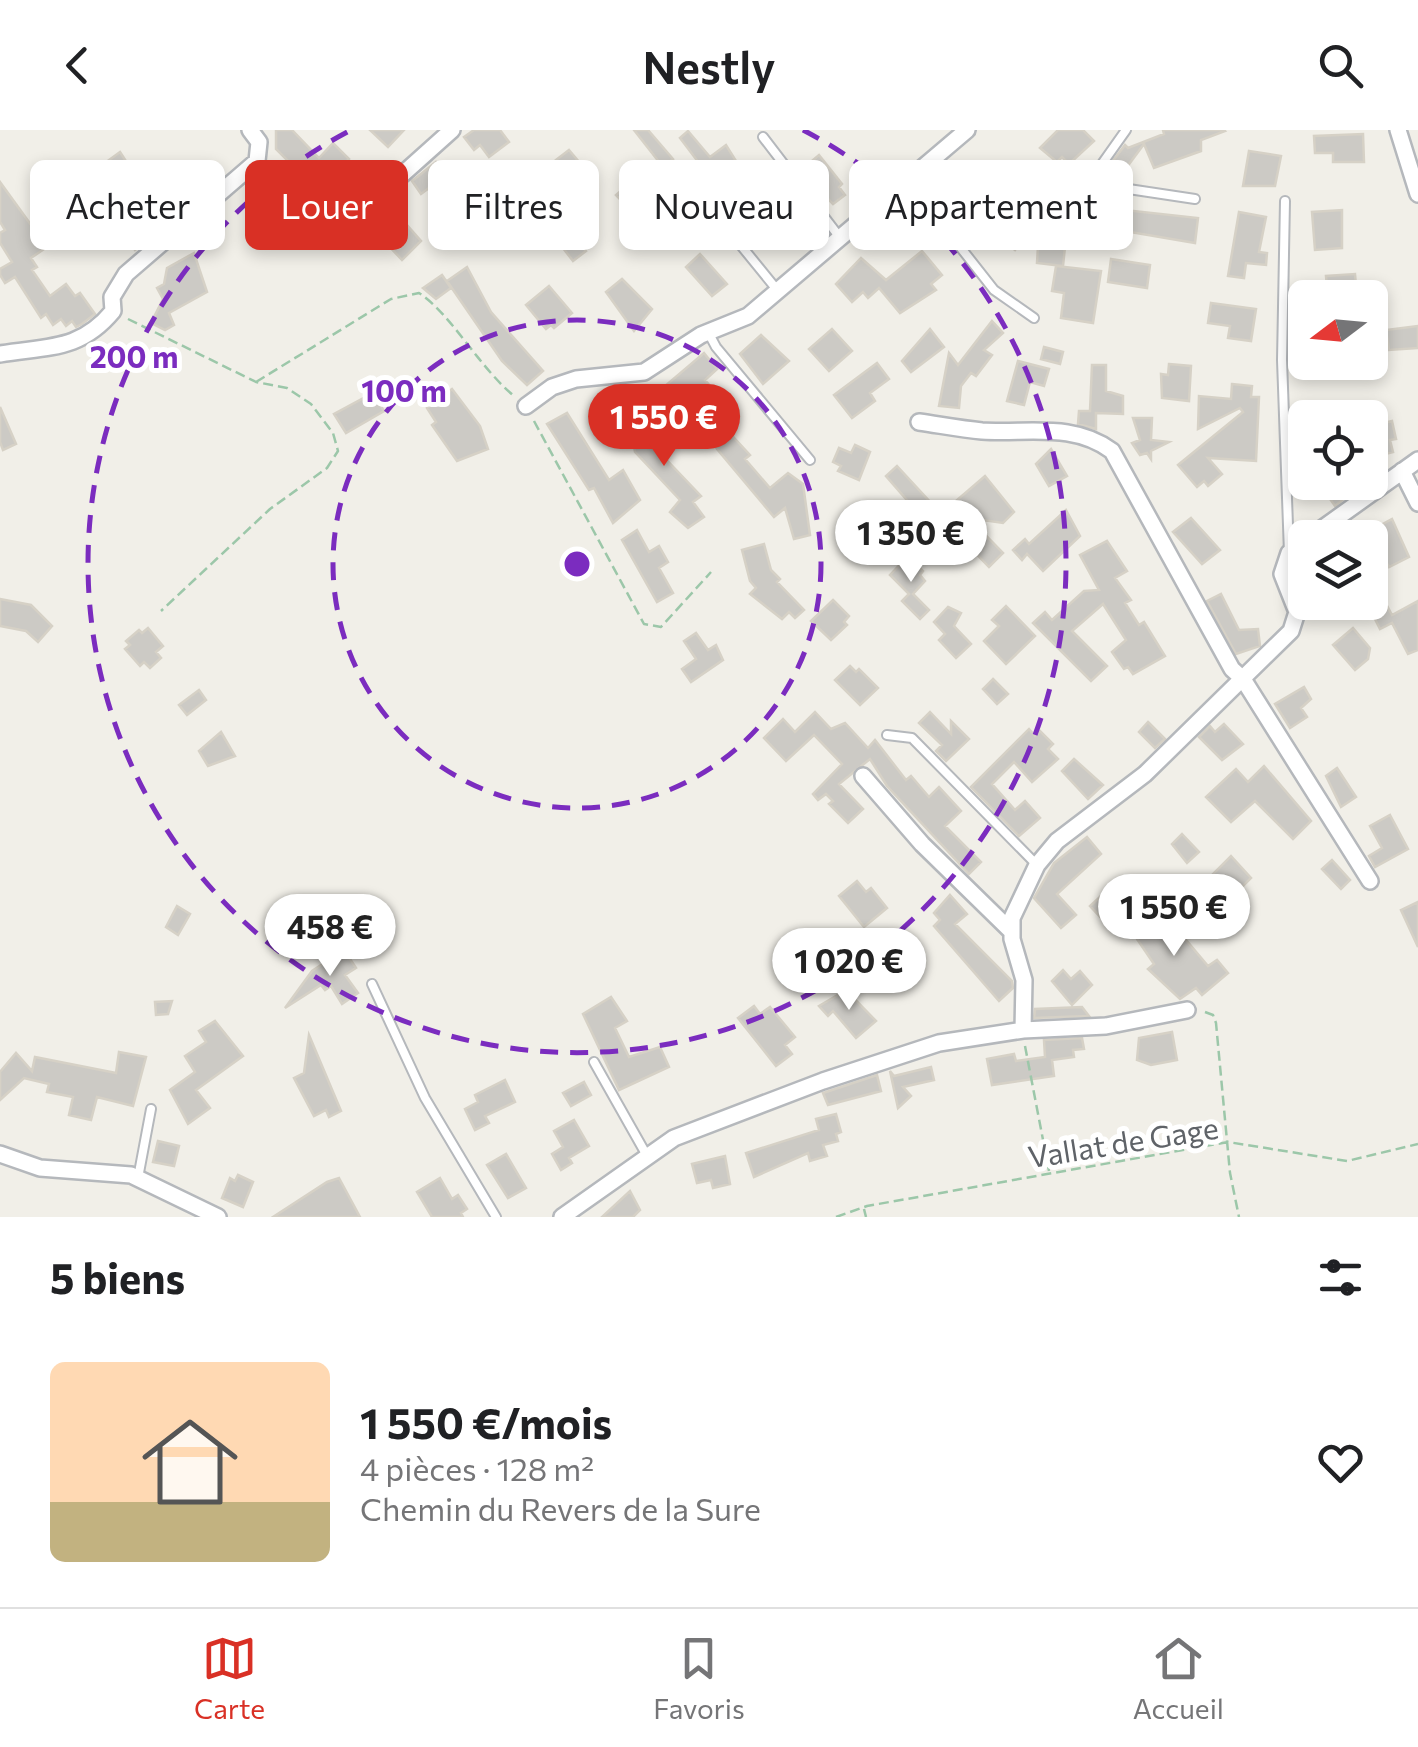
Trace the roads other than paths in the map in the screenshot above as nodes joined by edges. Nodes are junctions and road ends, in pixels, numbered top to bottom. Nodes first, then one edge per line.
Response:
1 (250, 130) edge
2 (452, 130) edge
3 (967, 130) edge
4 (1126, 130) edge
5 (1398, 130) edge
6 (762, 137) dead end
7 (933, 160) edge
8 (408, 169) edge
9 (1418, 194) edge
10 (1195, 199) dead end
11 (1285, 201) dead end
12 (849, 232) edge
13 (841, 239) junction
14 (744, 250) edge
15 (962, 250) edge
16 (778, 291) junction
17 (1034, 318) dead end
18 (708, 332) junction
19 (0, 354) edge
20 (526, 406) road end
21 (919, 422) dead end
22 (810, 460) dead end
23 (1418, 460) edge
24 (1402, 470) junction
25 (1418, 502) edge
26 (1333, 520) edge
27 (1288, 525) edge
28 (1288, 555) edge
29 (1288, 592) edge
30 (1297, 620) edge
31 (1242, 679) junction
32 (887, 734) dead end
33 (862, 776) dead end
34 (1037, 866) junction
35 (1370, 880) dead end
36 (1010, 931) junction
37 (372, 984) dead end
38 (1187, 1010) road end
39 (1023, 1030) junction
40 (594, 1062) dead end
41 (151, 1109) dead end
42 (0, 1154) edge
43 (646, 1154) junction
44 (138, 1178) junction
45 (218, 1217) edge
46 (496, 1217) edge
47 (562, 1217) edge

1 - 19 street
2 - 8 street
3 - 7 street
4 - 10 lane
5 - 9 street
6 - 13 lane
11 - 27 lane
12 - 13 street
13 - 16 street
14 - 16 lane
15 - 17 lane
16 - 18 street
18 - 20 street
18 - 22 lane
21 - 31 street
23 - 24 street
24 - 25 street
24 - 26 street
28 - 29 street
30 - 31 street
31 - 34 street
31 - 35 street
32 - 34 lane
33 - 36 street
34 - 36 street
36 - 39 street
37 - 46 lane
38 - 39 street
39 - 43 street
40 - 43 lane
41 - 44 lane
42 - 44 street
43 - 47 street
44 - 45 street

